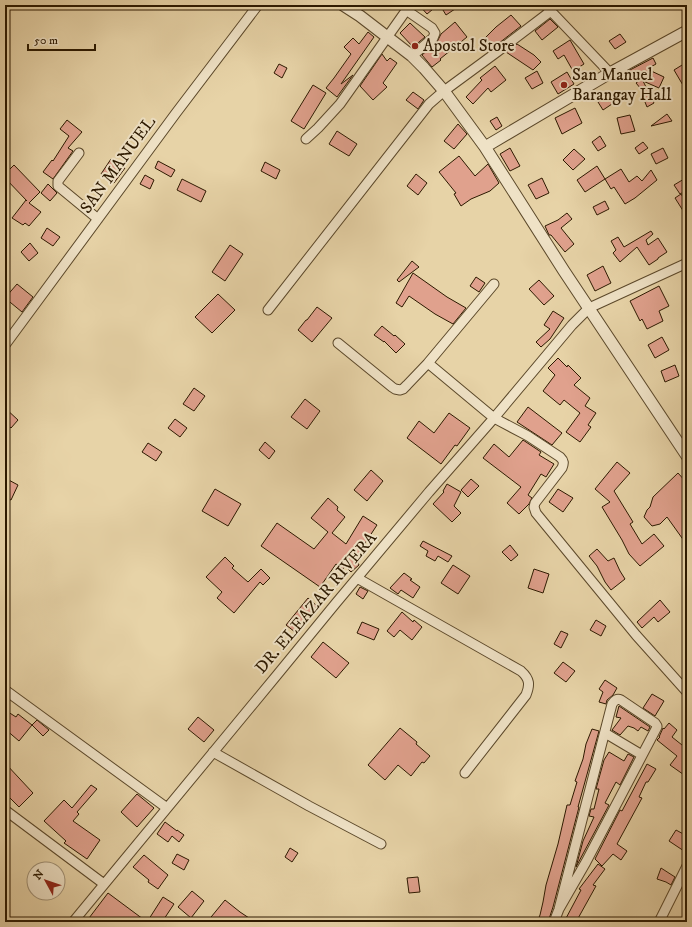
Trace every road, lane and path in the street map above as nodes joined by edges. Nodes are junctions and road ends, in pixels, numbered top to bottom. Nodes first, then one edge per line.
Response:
1 (258, 5) edge
2 (342, 5) edge
3 (408, 8) edge
4 (548, 8) edge
5 (687, 31) edge
6 (387, 37) junction
7 (412, 56) junction
8 (610, 73) junction
9 (444, 91) junction
10 (306, 139) dead end
11 (485, 147) junction
12 (79, 153) dead end
13 (98, 219) junction
14 (687, 263) edge
15 (494, 284) dead end
16 (589, 308) junction
17 (268, 310) dead end
18 (338, 342) dead end
19 (5, 345) edge
20 (428, 364) junction
21 (494, 418) junction
22 (687, 456) edge
23 (357, 578) junction
24 (5, 690) edge
25 (687, 692) edge
26 (605, 733) junction
27 (213, 752) junction
28 (642, 756) junction
29 (465, 773) dead end
30 (167, 808) junction
31 (5, 810) edge
32 (381, 844) dead end
33 (687, 866) edge
34 (104, 884) junction
35 (559, 909) junction
36 (72, 922) edge
37 (554, 922) edge
38 (658, 922) edge

1 - 13 street, SAN MANUEL
2 - 6 street
3 - 6 street
3 - 7 street
4 - 8 street
4 - 9 street
5 - 8 street
6 - 7 street
6 - 10 street
7 - 9 street
8 - 11 street
9 - 11 street
9 - 17 street
11 - 16 street
12 - 13 street
13 - 19 street, SAN MANUEL
14 - 16 street
15 - 20 street
16 - 21 street, DR. ELEAZAR RIVERA
16 - 22 street
18 - 20 street
20 - 21 street
21 - 23 street, DR. ELEAZAR RIVERA
21 - 25 street
23 - 27 street, DR. ELEAZAR RIVERA
23 - 29 street
24 - 30 street
26 - 28 street
26 - 28 street
26 - 35 street
27 - 30 street, DR. ELEAZAR RIVERA
27 - 32 street
28 - 35 street
30 - 34 street, DR. ELEAZAR RIVERA
31 - 34 street
33 - 38 street
34 - 36 street, DR. ELEAZAR RIVERA
35 - 37 street

